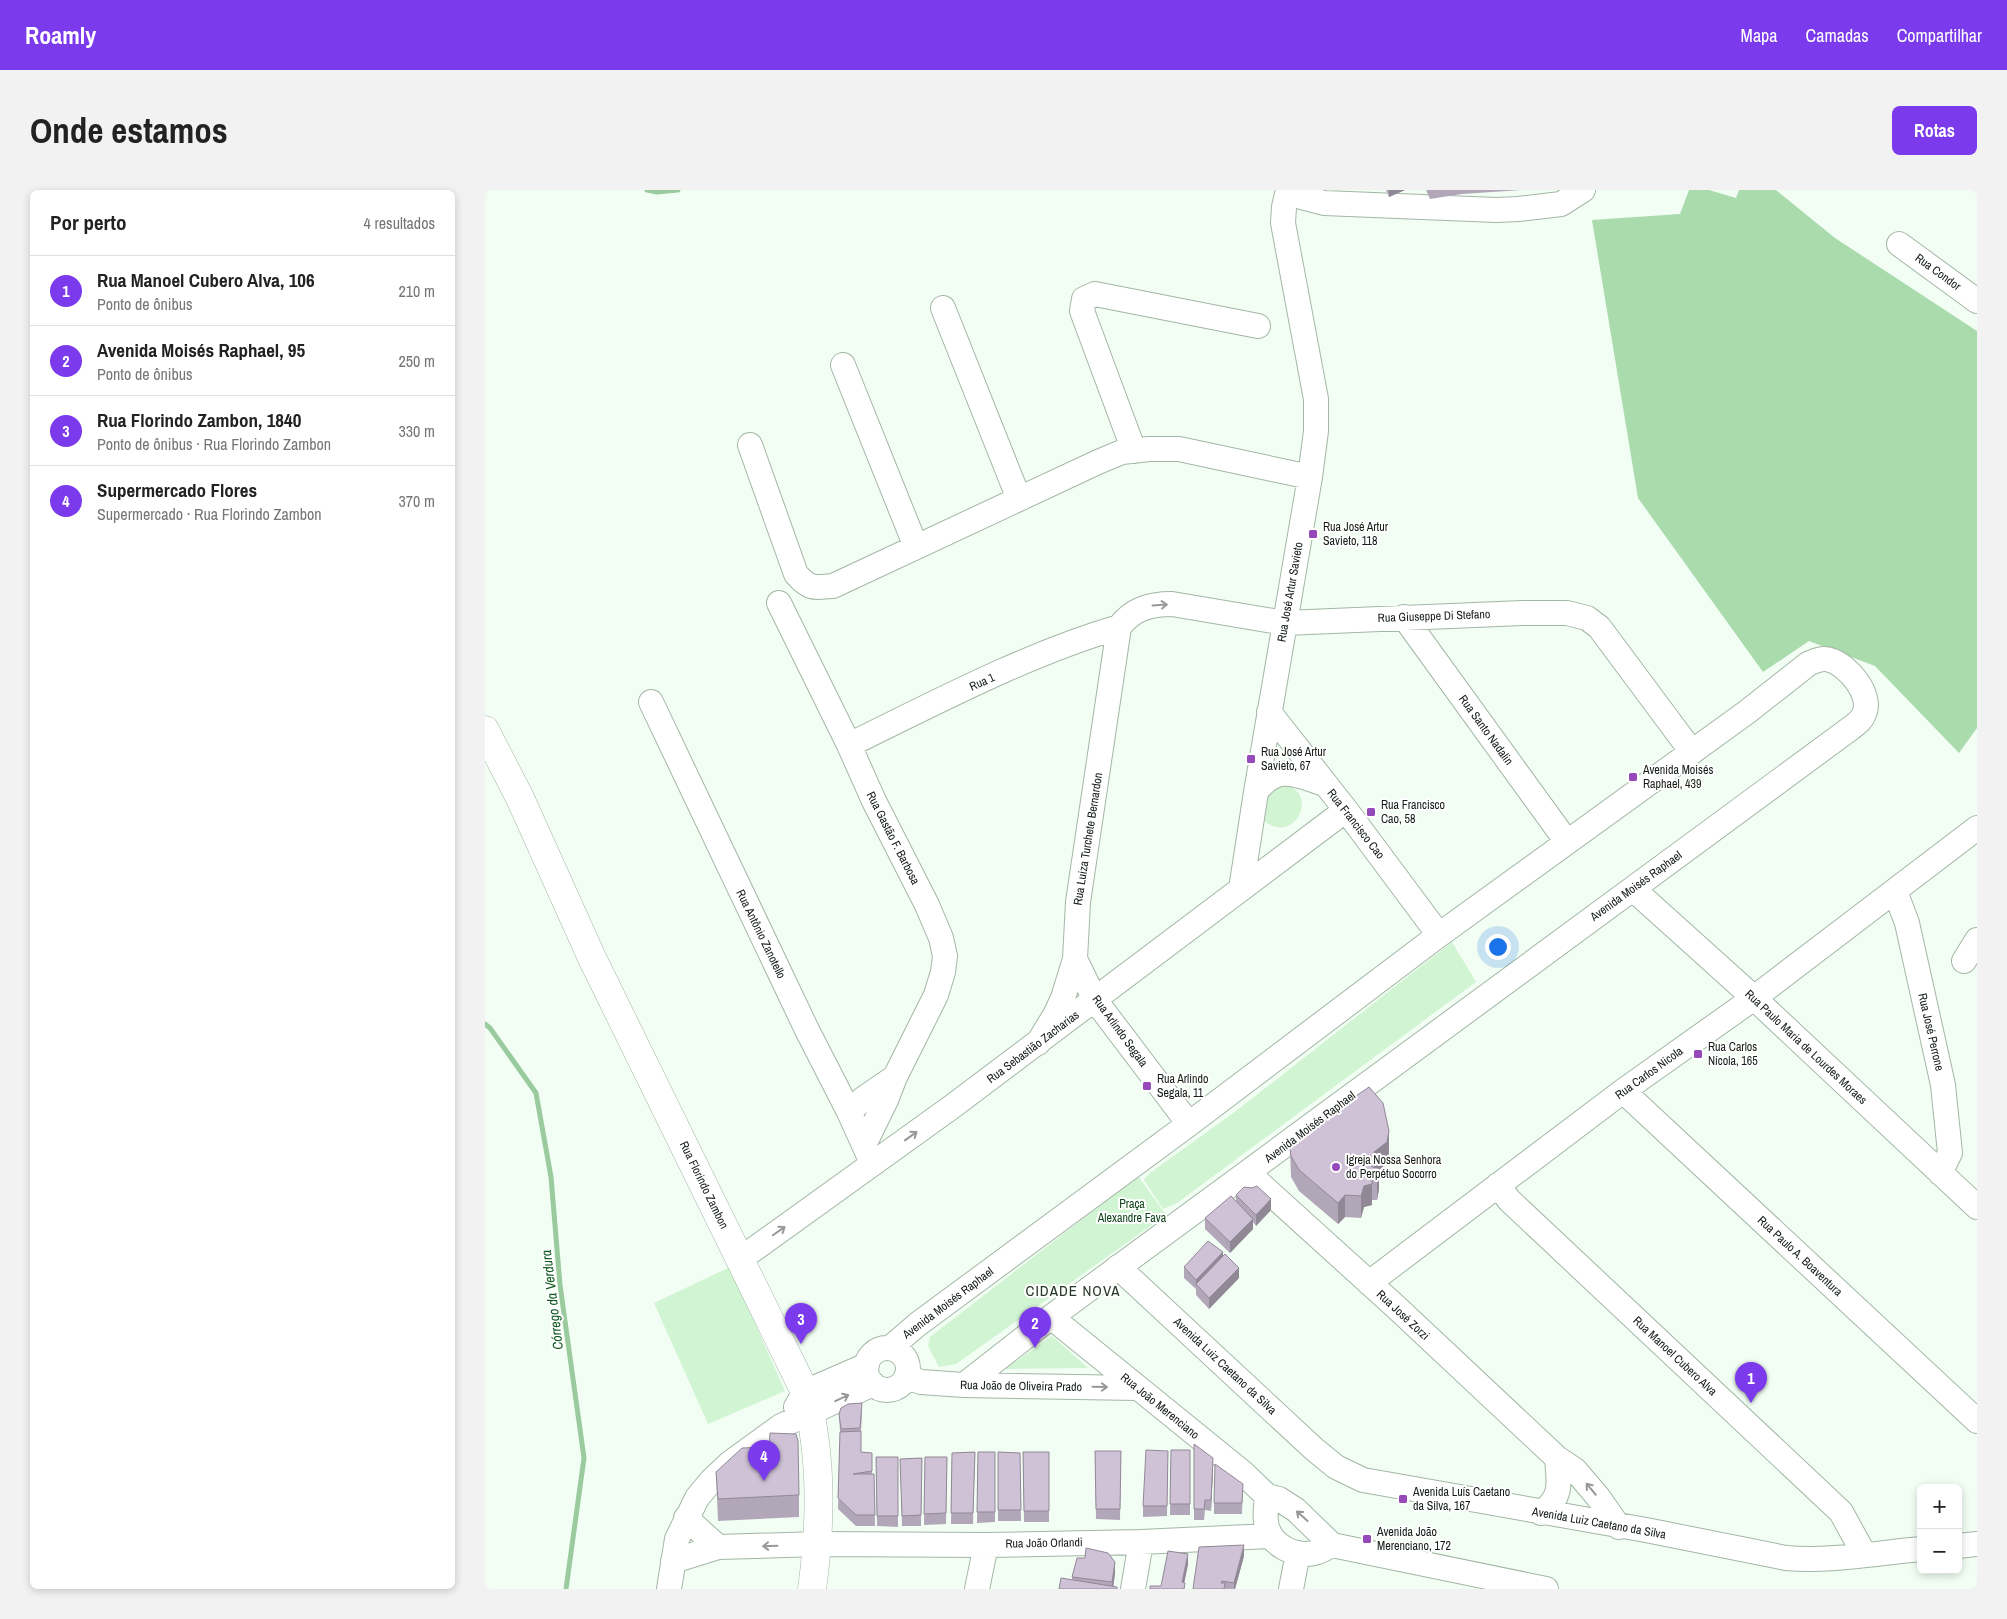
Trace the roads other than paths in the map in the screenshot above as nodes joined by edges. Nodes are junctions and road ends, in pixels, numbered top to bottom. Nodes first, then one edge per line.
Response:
1 (1583, 190) edge
2 (1287, 196) edge
3 (1899, 244) dead end
4 (1977, 301) edge
5 (943, 308) dead end
6 (1258, 326) dead end
7 (843, 365) dead end
8 (751, 445) dead end
9 (1135, 451) junction
10 (1310, 477) junction
11 (1019, 498) junction
12 (916, 547) junction
13 (779, 603) dead end
14 (1404, 617) junction
15 (1285, 623) junction
16 (1119, 628) junction
17 (651, 702) dead end
18 (1269, 712) junction
19 (485, 730) edge
20 (849, 745) junction
21 (1692, 752) junction
22 (1325, 784) junction
23 (1255, 792) junction
24 (1346, 810) junction
25 (1974, 834) edge
26 (1567, 842) junction
27 (1241, 889) junction
28 (1633, 889) junction
29 (1895, 891) junction
30 (1439, 935) junction
31 (1977, 940) edge
32 (1075, 959) junction
33 (1964, 961) dead end
34 (1754, 998) junction
35 (1095, 1000) junction
36 (1038, 1043) junction
37 (895, 1077) junction
38 (1623, 1091) junction
39 (849, 1112) junction
40 (1189, 1124) junction
41 (868, 1155) junction
42 (1248, 1173) junction
43 (1940, 1173) junction
44 (1498, 1186) junction
45 (1977, 1207) edge
46 (739, 1260) junction
47 (1118, 1267) junction
48 (1369, 1283) junction
49 (1051, 1317) junction
50 (890, 1348) junction
51 (870, 1374) junction
52 (906, 1377) junction
53 (964, 1386) junction
54 (1137, 1388) junction
55 (801, 1409) junction
56 (1977, 1421) edge
57 (1557, 1458) junction
58 (1267, 1496) junction
59 (1541, 1513) junction
60 (686, 1518) junction
61 (1619, 1527) junction
62 (1270, 1536) junction
63 (1141, 1542) junction
64 (819, 1544) junction
65 (1977, 1544) edge
66 (986, 1545) junction
67 (1331, 1545) junction
68 (1962, 1546) edge
69 (718, 1547) junction
70 (1917, 1549) edge
71 (1298, 1553) junction
72 (1864, 1554) junction
73 (673, 1561) junction
74 (1453, 1580) edge
75 (669, 1589) edge
76 (812, 1589) edge
77 (977, 1589) edge
78 (1133, 1589) edge
79 (1291, 1589) edge
80 (1546, 1589) edge

1 - 2 street
2 - 10 street, Rua José Artur Savieto
3 - 4 street, Rua Condor
5 - 11 street
6 - 9 street
7 - 12 street
8 - 12 street
9 - 10 street
9 - 11 street
10 - 15 street, Rua José Artur Savieto
11 - 12 street
13 - 20 street, Rua Gastão F. Barbosa
14 - 15 street, Rua Giuseppe Di Stefano
14 - 21 street, Rua Giuseppe Di Stefano
14 - 26 street, Rua Santo Nadalin
16 -> 15 street, Rua Giuseppe Di Stefano
15 - 18 street, Rua José Artur Savieto
16 - 20 street, Rua 1
16 - 32 street, Rua Luiza Turchete Bernardon
17 - 39 street, Rua Antônio Zanotello
18 - 22 street, Rua Francisco Cao
18 - 23 street, Rua José Artur Savieto
19 - 46 main road, Rua Florindo Zambon
20 - 37 street, Rua Gastão F. Barbosa
21 - 26 street, Avenida Moisés Raphael
21 - 28 street, Avenida Moisés Raphael
22 - 23 street
22 - 24 street, Rua Francisco Cao
23 - 27 street, Rua José Artur Savieto
24 - 27 street, Rua Sebastião Zacharias
24 - 30 street, Rua Francisco Cao
25 - 29 street, Rua Carlos Nicola
26 - 30 street, Avenida Moisés Raphael
27 - 35 street, Rua Sebastião Zacharias
28 - 34 street, Rua Paulo Maria de Lourdes Moraes
28 - 42 street, Avenida Moisés Raphael
29 - 34 street, Rua Carlos Nicola
29 - 43 street, Rua José Perrone
30 - 40 street, Avenida Moisés Raphael
31 - 33 street
32 - 35 street, Rua Arlindo Segala
32 - 36 street, Rua Luiza Turchete Bernardon
34 - 38 street, Rua Carlos Nicola
34 - 43 street, Rua Paulo Maria de Lourdes Moraes
35 - 36 street, Rua Sebastião Zacharias
35 - 40 street, Rua Arlindo Segala
41 -> 36 street, Rua Sebastião Zacharias
37 - 39 street
37 - 41 street, Rua Gastão F. Barbosa
38 - 44 street, Rua Carlos Nicola
38 - 56 street, Rua Paulo A. Boaventura
39 - 41 street, Rua Antônio Zanotello
40 - 50 street, Avenida Moisés Raphael
46 -> 41 street, Rua Sebastião Zacharias
42 - 47 street, Avenida Moisés Raphael
42 - 48 street, Rua José Zorzi
43 - 45 street, Rua Paulo Maria de Lourdes Moraes
44 - 48 street, Rua Carlos Nicola
44 - 72 street, Rua Manoel Cubero Alva
46 - 55 main road, Rua Florindo Zambon
47 - 49 street, Avenida Moisés Raphael
47 - 59 street, Avenida Luiz Caetano da Silva
48 - 57 street, Rua José Zorzi
49 - 53 street, Avenida Moisés Raphael
49 - 54 street, Rua João Merenciano
50 - 51 street
50 - 52 street
51 - 52 street
51 - 55 street
52 - 53 street, Rua João de Oliveira Prado
53 -> 54 street, Rua João de Oliveira Prado
54 - 58 street, Rua João Merenciano
55 - 60 street
55 - 64 main road, Rua Florindo Zambon
57 - 59 street
61 -> 57 street, Rua José Zorzi
58 - 62 street
67 -> 58 street, Rua João Merenciano
59 - 61 street, Avenida Luiz Caetano da Silva
60 - 69 street
60 - 73 street
61 - 72 street, Avenida Luiz Caetano da Silva
62 - 63 street, Rua João Orlandi
62 - 71 street
63 - 66 street, Rua João Orlandi
63 - 78 street
64 - 66 street, Rua João Orlandi
64 -> 69 street, Rua João Orlandi
64 - 76 main road, Rua Florindo Zambon
65 - 68 street
66 - 77 street
67 - 71 street
67 - 74 street
69 - 73 street, Rua João Orlandi
70 - 72 street, Avenida Luiz Caetano da Silva
71 - 79 street
73 - 75 street
74 - 80 street

